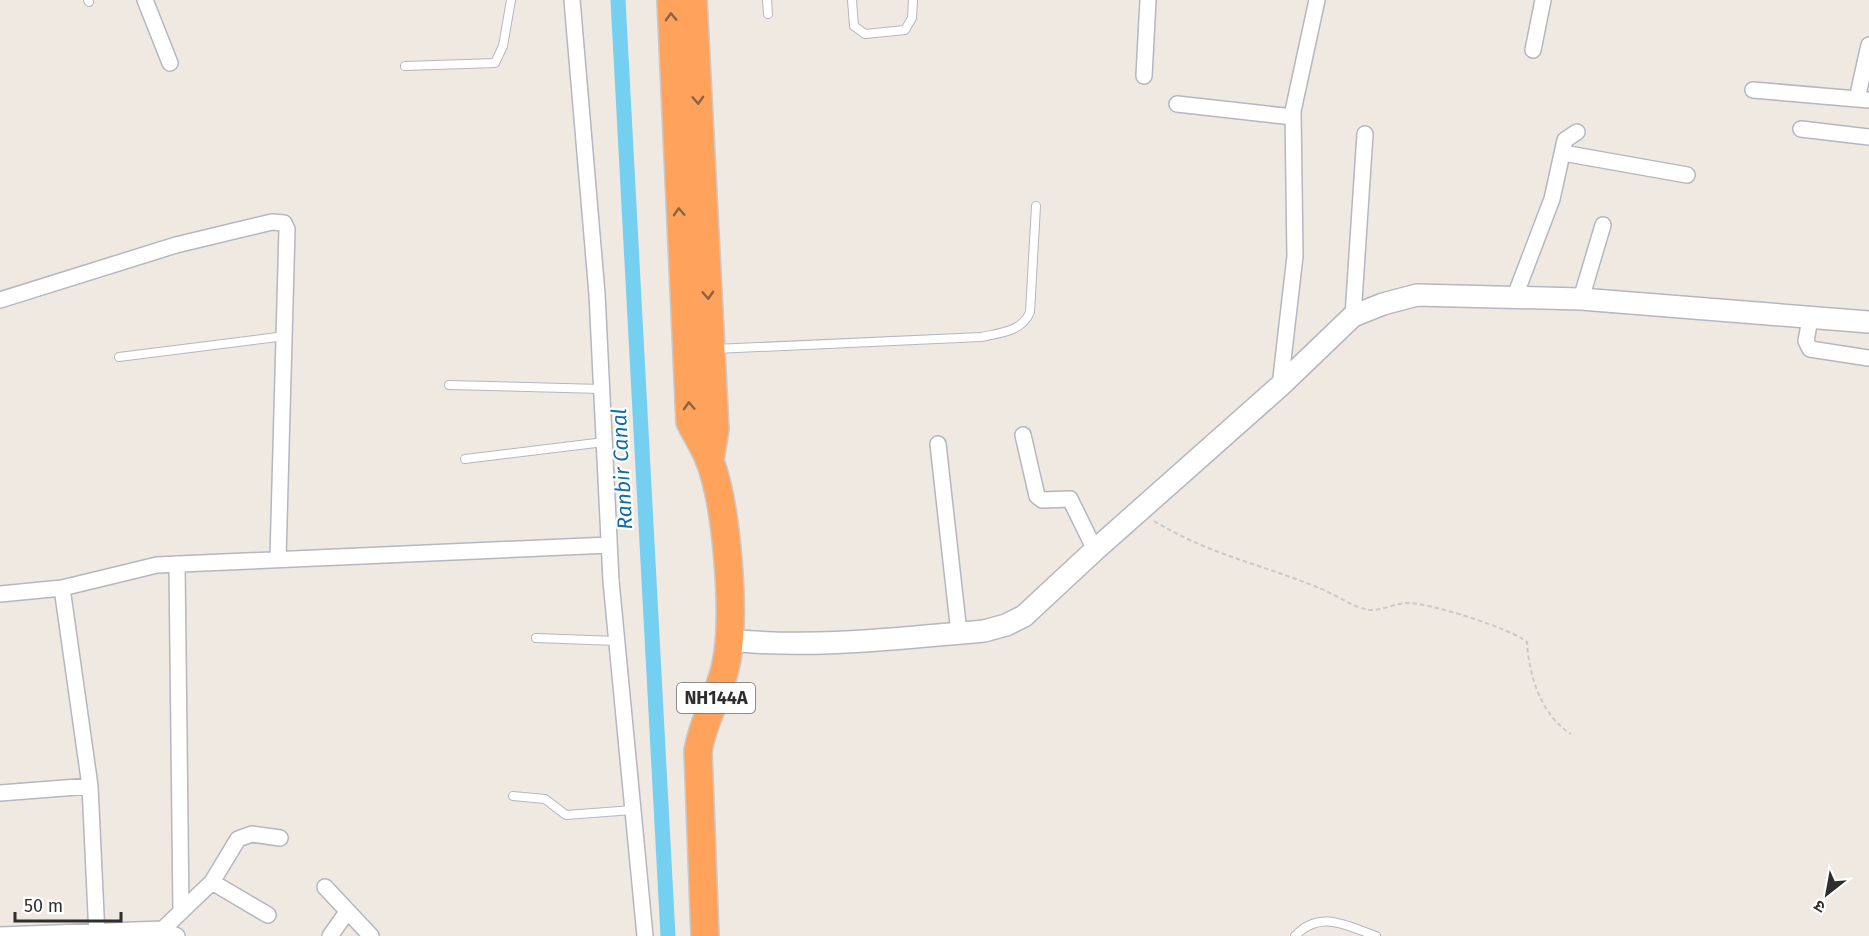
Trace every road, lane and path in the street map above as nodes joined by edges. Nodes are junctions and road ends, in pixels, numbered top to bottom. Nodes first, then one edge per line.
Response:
1 (146, 0) edge
2 (511, 0) edge
3 (573, 0) edge
4 (671, 0) edge
5 (693, 0) edge
6 (767, 0) edge
7 (852, 0) edge
8 (913, 0) edge
9 (1148, 0) edge
10 (1317, 0) edge
11 (1543, 0) edge
12 (768, 14) dead end
13 (1869, 45) edge
14 (1533, 50) dead end
15 (170, 63) dead end
16 (405, 66) dead end
17 (1144, 76) dead end
18 (1753, 90) dead end
19 (1863, 100) edge
20 (1178, 104) dead end
21 (1293, 117) junction
22 (1801, 129) dead end
23 (1576, 132) dead end
24 (1365, 134) dead end
25 (1869, 137) edge
26 (1563, 153) junction
27 (1687, 175) dead end
28 (1036, 206) dead end
29 (1603, 225) dead end
30 (1515, 296) junction
31 (1581, 299) junction
32 (0, 300) edge
33 (1353, 316) junction
34 (1810, 319) junction
35 (1869, 322) edge
36 (286, 336) junction
37 (711, 349) junction
38 (119, 357) dead end
39 (1869, 358) edge
40 (449, 385) dead end
41 (1280, 387) junction
42 (601, 389) junction
43 (1023, 435) dead end
44 (604, 442) junction
45 (938, 444) dead end
46 (465, 459) dead end
47 (710, 460) junction
48 (1138, 511) junction
49 (609, 545) junction
50 (1095, 550) junction
51 (278, 558) junction
52 (177, 564) junction
53 (62, 588) junction
54 (0, 594) edge
55 (959, 633) junction
56 (536, 638) dead end
57 (729, 640) junction
58 (616, 641) junction
59 (1571, 734) dead end
60 (90, 786) junction
61 (0, 793) edge
62 (513, 796) dead end
63 (633, 810) junction
64 (280, 838) dead end
65 (212, 882) junction
66 (326, 887) dead end
67 (181, 912) junction
68 (347, 912) junction
69 (268, 915) dead end
70 (170, 932) edge
71 (0, 935) edge
72 (98, 935) edge
73 (330, 936) edge
74 (371, 936) edge
75 (645, 936) edge
76 (705, 936) edge
77 (1295, 936) edge
78 (1376, 936) edge

1 - 15 street
2 - 16 lane
3 - 42 street
47 -> 4 highway, NH144A
5 -> 37 highway, NH144A
6 - 12 lane
7 - 8 lane
9 - 17 street
10 - 21 street
11 - 14 street
13 - 19 street
18 - 19 street
20 - 21 street
21 - 41 street
22 - 25 street
23 - 26 street
24 - 33 street
26 - 27 street
26 - 30 street
28 - 37 lane
29 - 31 street
30 - 31 street
30 - 33 street
31 - 34 street
32 - 36 street
33 - 41 street
34 - 35 street
34 - 39 street
36 - 38 lane
36 - 51 street
37 - 47 highway, NH144A
40 - 42 lane
41 - 48 street
42 - 44 street
43 - 50 street
44 - 46 lane
44 - 49 street
45 - 55 street
47 - 57 highway, NH144A
48 - 50 street
48 - 59 path
49 - 51 street
49 - 58 street
50 - 55 street
51 - 52 street
52 - 53 street
52 - 67 street
53 - 54 street
53 - 60 street
55 - 57 street
56 - 58 lane
57 - 76 highway, NH144A
58 - 63 street
60 - 61 street
60 - 72 street
62 - 63 lane
63 - 75 street
64 - 65 street
65 - 67 street
65 - 69 street
66 - 68 street
67 - 70 street
68 - 73 street
68 - 74 street
70 - 72 street
71 - 72 street
77 - 78 lane

